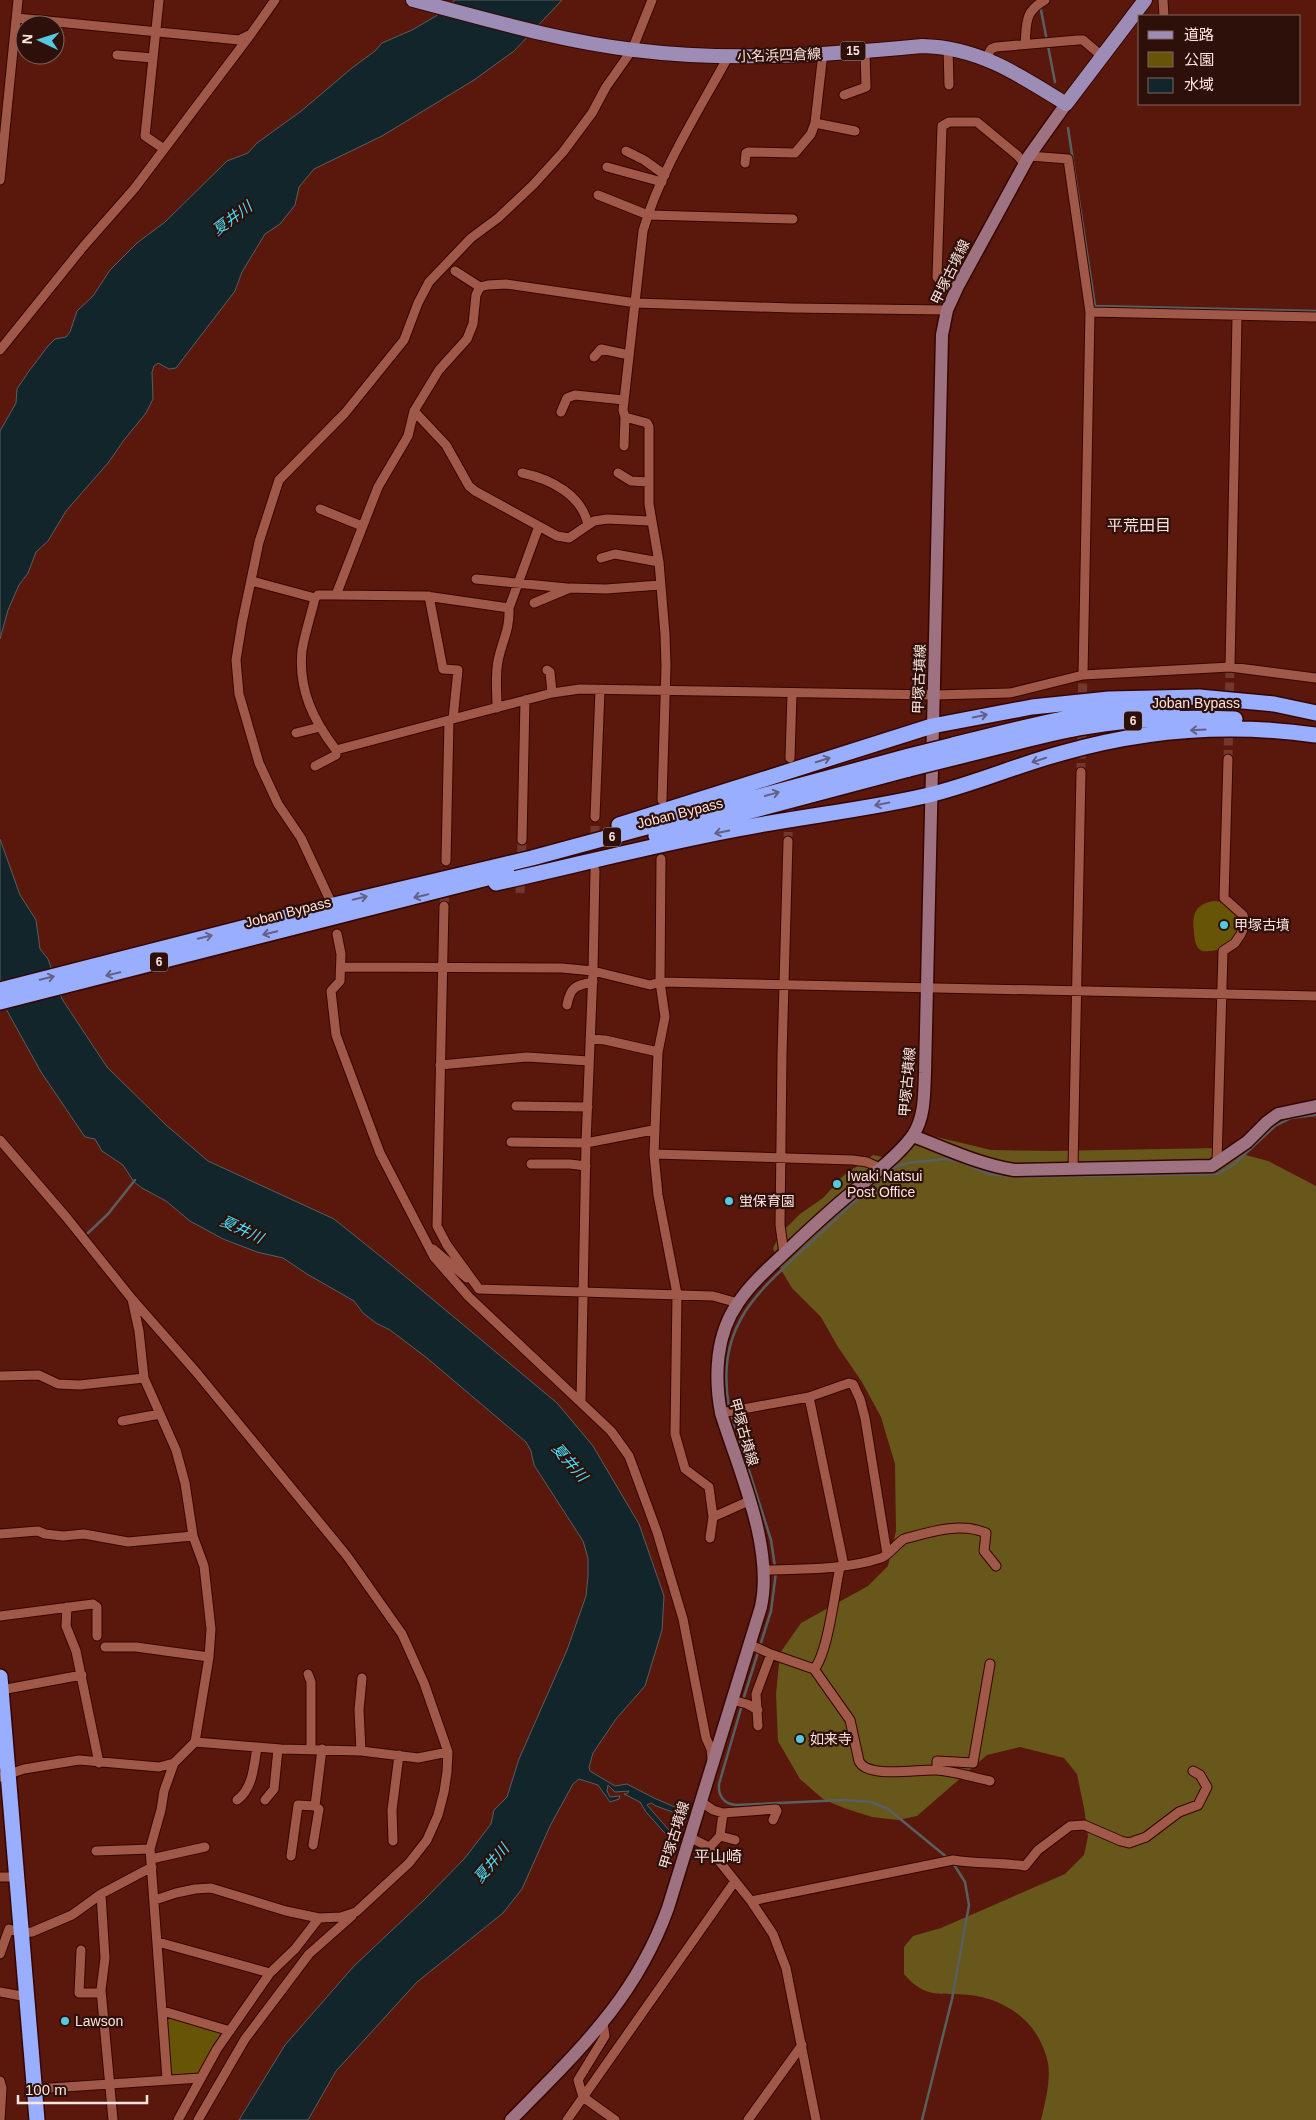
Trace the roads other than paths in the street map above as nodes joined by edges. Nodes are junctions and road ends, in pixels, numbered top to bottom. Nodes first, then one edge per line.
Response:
1 (18, 0) edge
2 (159, 0) edge
3 (274, 0) edge
4 (413, 0) edge
5 (652, 0) edge
6 (1045, 0) edge
7 (1145, 0) edge
8 (1163, 0) edge
9 (17, 15) edge
10 (1164, 15) edge
11 (65, 23) edge
12 (15, 32) edge
13 (155, 32) junction
14 (251, 34) junction
15 (1025, 44) junction
16 (948, 47) junction
17 (628, 49) junction
18 (865, 50) junction
19 (822, 53) junction
20 (117, 55) dead end
21 (728, 57) junction
22 (1104, 57) junction
23 (153, 58) junction
24 (986, 58) junction
25 (949, 85) dead end
26 (844, 95) dead end
27 (1066, 104) junction
28 (4, 106) edge
29 (815, 124) junction
30 (855, 131) dead end
31 (2, 145) edge
32 (164, 149) junction
33 (626, 151) dead end
34 (1027, 160) junction
35 (745, 163) dead end
36 (607, 168) dead end
37 (664, 178) junction
38 (0, 180) edge
39 (598, 195) dead end
40 (648, 215) junction
41 (793, 218) dead end
42 (455, 271) dead end
43 (958, 286) junction
44 (480, 287) junction
45 (636, 303) junction
46 (947, 310) junction
47 (1090, 312) junction
48 (1237, 317) junction
49 (1316, 317) edge
50 (0, 350) edge
51 (629, 355) junction
52 (594, 357) dead end
53 (624, 400) junction
54 (414, 411) junction
55 (561, 412) dead end
56 (625, 417) junction
57 (624, 446) dead end
58 (522, 473) dead end
59 (618, 473) dead end
60 (649, 482) junction
61 (320, 509) dead end
62 (650, 521) junction
63 (588, 525) junction
64 (362, 526) junction
65 (539, 526) junction
66 (601, 558) dead end
67 (658, 562) junction
68 (476, 579) dead end
69 (252, 581) junction
70 (519, 583) junction
71 (660, 585) junction
72 (570, 588) junction
73 (336, 595) junction
74 (429, 596) junction
75 (315, 598) junction
76 (534, 603) dead end
77 (509, 608) junction
78 (1230, 668) junction
79 (547, 670) dead end
80 (1083, 675) junction
81 (1316, 678) edge
82 (600, 690) junction
83 (665, 690) junction
84 (552, 693) junction
85 (792, 694) junction
86 (934, 695) junction
87 (525, 700) junction
88 (497, 708) junction
89 (1316, 713) edge
90 (1316, 719) edge
91 (451, 720) junction
92 (320, 726) junction
93 (932, 726) junction
94 (1316, 729) edge
95 (296, 733) dead end
96 (1316, 735) edge
97 (953, 752) junction
98 (336, 755) dead end
99 (790, 758) dead end
100 (1228, 760) tunnel mouth
101 (909, 763) junction
102 (315, 766) dead end
103 (1081, 772) tunnel mouth
104 (931, 795) junction
105 (662, 800) dead end
106 (596, 817) tunnel mouth
107 (522, 840) tunnel mouth
108 (788, 841) tunnel mouth
109 (661, 859) dead end
110 (446, 861) tunnel mouth
111 (510, 862) junction
112 (595, 870) tunnel mouth
113 (446, 890) junction
114 (329, 898) dead end
115 (444, 906) tunnel mouth
116 (315, 916) junction
117 (337, 934) dead end
118 (341, 967) junction
119 (444, 969) junction
120 (593, 971) junction
121 (593, 982) junction
122 (660, 982) junction
123 (785, 984) junction
124 (926, 986) junction
125 (0, 990) edge
126 (1075, 992) junction
127 (1222, 994) junction
128 (1316, 996) edge
129 (0, 1002) edge
130 (567, 1005) dead end
131 (590, 1039) junction
132 (658, 1052) junction
133 (589, 1061) junction
134 (440, 1065) junction
135 (516, 1106) dead end
136 (1316, 1106) edge
137 (588, 1107) junction
138 (654, 1130) junction
139 (913, 1136) junction
140 (0, 1140) edge
141 (511, 1142) dead end
142 (586, 1143) junction
143 (654, 1154) junction
144 (781, 1158) junction
145 (1217, 1163) junction
146 (531, 1164) dead end
147 (586, 1166) junction
148 (880, 1168) junction
149 (1073, 1169) junction
150 (427, 1244) junction
151 (784, 1254) junction
152 (477, 1286) junction
153 (584, 1290) junction
154 (677, 1294) junction
155 (132, 1299) junction
156 (738, 1303) junction
157 (479, 1306) junction
158 (0, 1376) edge
159 (144, 1378) junction
160 (809, 1397) junction
161 (581, 1401) junction
162 (727, 1411) junction
163 (160, 1414) junction
164 (122, 1421) dead end
165 (749, 1501) junction
166 (713, 1517) junction
167 (0, 1534) edge
168 (192, 1536) junction
169 (710, 1538) dead end
170 (887, 1554) junction
171 (842, 1566) junction
172 (996, 1566) dead end
173 (772, 1570) junction
174 (67, 1607) junction
175 (0, 1616) edge
176 (97, 1636) dead end
177 (752, 1645) junction
178 (104, 1647) dead end
179 (768, 1652) junction
180 (209, 1656) junction
181 (990, 1664) dead end
182 (814, 1669) junction
183 (308, 1674) dead end
184 (82, 1675) junction
185 (362, 1678) dead end
186 (1, 1683) edge
187 (739, 1702) junction
188 (758, 1710) junction
189 (758, 1726) dead end
190 (195, 1742) junction
191 (257, 1747) junction
192 (278, 1749) junction
193 (312, 1749) junction
194 (322, 1749) junction
195 (360, 1751) junction
196 (448, 1752) junction
197 (399, 1755) junction
198 (99, 1763) junction
199 (174, 1763) junction
200 (712, 1764) junction
201 (937, 1770) junction
202 (1193, 1771) dead end
203 (4, 1775) edge
204 (990, 1781) dead end
205 (237, 1800) dead end
206 (265, 1800) dead end
207 (700, 1801) junction
208 (315, 1806) junction
209 (723, 1813) junction
210 (773, 1820) dead end
211 (720, 1836) junction
212 (689, 1837) junction
213 (735, 1840) dead end
214 (393, 1841) dead end
215 (313, 1845) dead end
216 (205, 1847) dead end
217 (709, 1848) junction
218 (150, 1849) junction
219 (96, 1851) dead end
220 (291, 1856) dead end
221 (152, 1863) junction
222 (0, 1877) edge
223 (16, 1877) junction
224 (735, 1881) junction
225 (101, 1894) junction
226 (155, 1900) junction
227 (751, 1901) junction
228 (356, 1912) junction
229 (319, 1918) junction
230 (10, 1929) edge
231 (158, 1942) junction
232 (81, 1950) dead end
233 (0, 1954) edge
234 (270, 1973) junction
235 (0, 1992) edge
236 (101, 1993) junction
237 (27, 1998) junction
238 (163, 2011) junction
239 (604, 2023) junction
240 (230, 2031) junction
241 (802, 2045) junction
242 (200, 2078) junction
243 (167, 2080) junction
244 (0, 2081) edge
245 (110, 2083) junction
246 (35, 2089) junction
247 (583, 2097) junction
248 (0, 2120) edge
249 (38, 2120) edge
250 (113, 2120) edge
251 (178, 2120) edge
252 (198, 2120) edge
253 (511, 2120) edge
254 (567, 2120) edge
255 (615, 2120) edge
256 (748, 2120) edge
257 (816, 2120) edge

1 - 9 street
2 - 13 street
3 - 14 street
4 - 17 main road, 小名浜四倉線 / 15
5 - 17 street
6 - 15 street
7 - 22 main road
8 - 10 street
11 - 13 street
12 - 28 street
13 - 14 street
13 - 23 street
14 - 32 street
15 - 22 street
15 - 24 street
16 - 18 main road, 小名浜四倉線 / 15
16 - 24 main road, 小名浜四倉線 / 15
16 - 25 street
17 - 21 main road, 小名浜四倉線 / 15
17 - 69 street
18 - 19 main road, 小名浜四倉線 / 15
18 - 26 street
19 - 21 main road, 小名浜四倉線 / 15
19 - 29 street
20 - 23 street
21 - 37 street
22 - 27 main road
23 - 32 street
24 - 27 main road, 小名浜四倉線 / 15
27 - 34 main road, 甲塚古墳線
28 - 31 street
29 - 30 street
29 - 35 street
31 - 38 street
32 - 50 street
33 - 37 street
34 - 43 main road, 甲塚古墳線
34 - 43 street
34 - 47 street
36 - 37 street
37 - 40 street
39 - 40 street
40 - 41 street
40 - 45 street
42 - 44 street
43 - 46 main road, 甲塚古墳線
44 - 45 street
44 - 54 street
45 - 46 street
45 - 51 street
46 - 86 main road, 甲塚古墳線
47 - 48 street
47 - 80 street
48 - 49 street
48 - 78 street
51 - 52 street
51 - 53 street
53 - 55 street
53 - 56 street
54 - 64 street
54 - 65 street
56 - 57 street
56 - 60 street
58 - 63 street
59 - 60 street
60 - 62 street
61 - 64 street
62 - 63 street
62 - 67 street
63 - 65 street
64 - 73 street
65 - 70 street
66 - 67 street
67 - 71 street
68 - 70 street
69 - 75 street
69 - 114 street
70 - 72 street
70 - 77 street
71 - 72 street
71 - 83 street
72 - 76 street
73 - 74 street
73 - 75 street
74 - 77 street
74 - 91 street
75 - 92 street
77 - 88 street
78 - 80 street
78 - 81 street
79 - 84 street
80 - 86 street
82 - 83 street
82 - 84 street
82 - 106 street
83 - 85 street
83 - 105 street
84 - 87 street
85 - 86 street
85 - 99 street
86 - 93 main road, 甲塚古墳線
87 - 88 street
87 - 107 street
88 - 91 street
93 -> 89 highway
90 - 97 highway, Joban Bypass / 6
91 - 92 street
91 - 110 street
92 - 95 street
93 - 104 main road, 甲塚古墳線
111 -> 93 highway
94 - 97 highway, Joban Bypass / 6
96 -> 104 highway
97 - 101 highway, Joban Bypass / 6, bridge
98 - 102 street
100 - 127 street
111 -> 101 highway, Joban Bypass / 6
101 - 113 highway, Joban Bypass / 6
103 - 126 street
104 -> 113 highway
104 - 124 main road, 甲塚古墳線
108 - 123 street
109 - 122 street
116 -> 111 highway, Joban Bypass / 6
112 - 120 street
113 -> 116 highway, Joban Bypass / 6
115 - 119 street
125 -> 116 highway, Joban Bypass / 6
116 -> 129 highway, Joban Bypass / 6
117 - 118 street
118 - 119 street
118 - 150 street
119 - 120 street
119 - 134 street
120 - 121 street
120 - 122 street
121 - 130 street
121 - 131 street
122 - 123 street
122 - 132 street
123 - 124 street
123 - 144 street
124 - 126 street
124 - 139 main road, 甲塚古墳線
126 - 127 street
126 - 149 street
127 - 128 street
127 - 145 street
131 - 132 street
131 - 133 street
132 - 138 street
133 - 134 street
133 - 137 street
134 - 152 street
135 - 137 street
136 - 145 main road
137 - 142 street
138 - 142 street
138 - 143 street
139 - 148 main road, 甲塚古墳線
139 - 149 main road
140 - 155 street
141 - 142 street
142 - 147 street
143 - 144 street
143 - 154 street
144 - 148 street
144 - 151 street
145 - 149 main road
146 - 147 street
147 - 153 street
148 - 151 main road, 甲塚古墳線
150 - 152 street
150 - 157 street
151 - 156 main road, 甲塚古墳線
152 - 153 street
152 - 157 street
153 - 154 street
153 - 161 street
154 - 156 street
154 - 166 street
155 - 159 street
155 - 196 street
156 - 162 main road, 甲塚古墳線
157 - 161 street
158 - 159 street
159 - 163 street
160 - 162 street
160 - 170 street
160 - 171 street
161 - 200 street
162 - 165 main road, 甲塚古墳線
163 - 164 street
163 - 168 street
165 - 166 street
165 - 173 main road, 甲塚古墳線
166 - 169 street
167 - 168 street
168 - 180 street
170 - 171 street
170 - 172 street
171 - 173 street
171 - 182 street
173 - 177 main road, 甲塚古墳線
174 - 175 street
174 - 176 street
174 - 184 street
177 - 179 street
177 - 187 main road, 甲塚古墳線
178 - 180 street
179 - 182 street
179 - 188 street
180 - 190 street
181 - 201 street
182 - 201 street
183 - 193 street
184 - 186 street
184 - 198 street
185 - 195 street
186 - 203 highway
187 - 188 street
187 - 200 main road, 甲塚古墳線
188 - 189 street
190 - 191 street
190 - 199 street
191 - 192 street
191 - 205 street
192 - 193 street
192 - 206 street
193 - 194 street
194 - 195 street
194 - 208 street
195 - 197 street
196 - 197 street
196 - 228 street
197 - 214 street
198 - 199 street
198 - 203 street
199 - 218 street
200 - 207 main road, 甲塚古墳線
201 - 204 street
202 - 227 street
203 - 223 highway
207 - 209 street
207 - 212 main road, 甲塚古墳線
208 - 215 street
208 - 220 street
209 - 210 street
209 - 211 street
211 - 213 street
211 - 217 street
212 - 217 street
212 - 239 main road, 甲塚古墳線
216 - 221 street
217 - 224 street
218 - 219 street
218 - 221 street
221 - 225 street
221 - 226 street
222 - 223 street
223 - 230 highway
224 - 227 street
224 - 247 street
225 - 230 street
225 - 236 street
226 - 229 street
226 - 231 street
227 - 241 street
228 - 229 street
228 - 252 street
229 - 234 street
230 - 233 street
230 - 237 highway
231 - 234 street
231 - 238 street
232 - 236 street
234 - 240 street
235 - 237 street
236 - 245 street
237 - 246 highway
238 - 240 street
238 - 243 street
239 - 247 street
239 - 253 main road, 甲塚古墳線
240 - 242 street
241 - 256 street
241 - 257 street
242 - 243 street
242 - 251 street
243 - 245 street
244 - 248 street
245 - 246 street
245 - 250 street
246 - 249 highway
247 - 254 street
247 - 255 street

